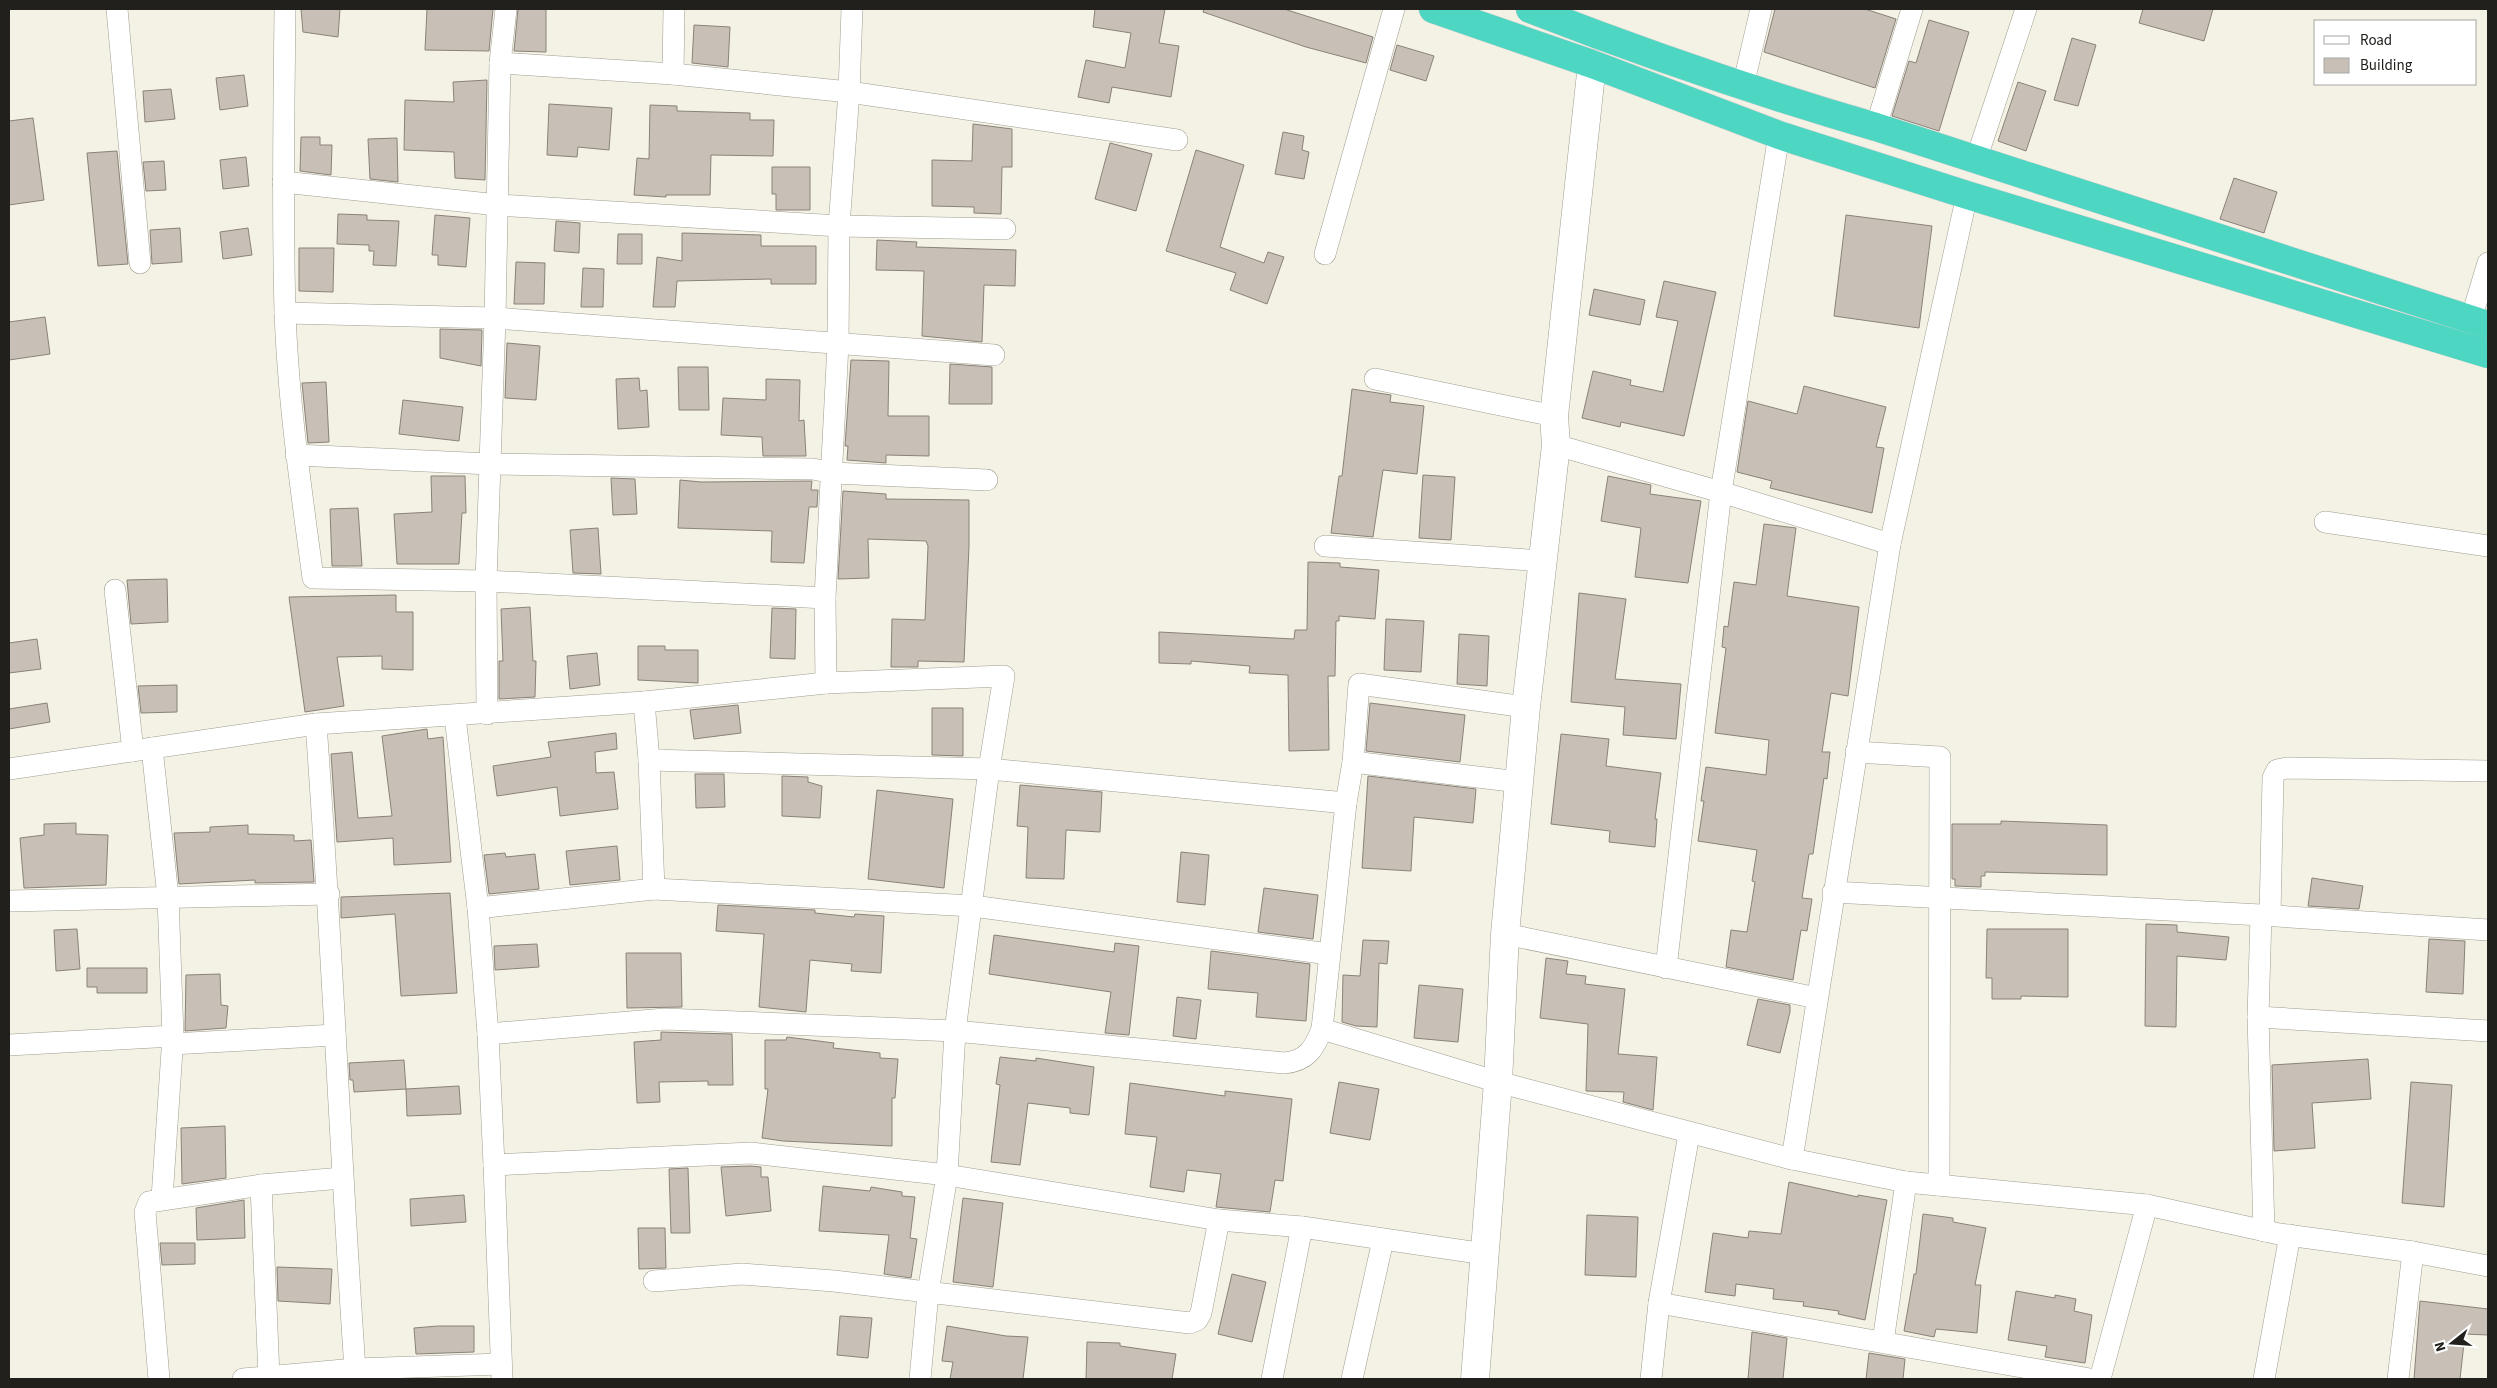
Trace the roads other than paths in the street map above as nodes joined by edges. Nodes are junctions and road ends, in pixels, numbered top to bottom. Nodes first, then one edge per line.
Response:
1 (117, 9) edge
2 (285, 9) edge
3 (506, 9) edge
4 (674, 9) edge
5 (852, 9) edge
6 (1394, 9) edge
7 (1433, 9) edge
8 (1530, 9) edge
9 (1761, 9) edge
10 (1912, 9) edge
11 (2026, 9) edge
12 (500, 63) junction
13 (1592, 64) junction
14 (673, 74) junction
15 (1743, 86) junction
16 (849, 92) junction
17 (1876, 127) junction
18 (1779, 135) junction
19 (1177, 140) dead end
20 (1976, 160) junction
21 (283, 182) junction
22 (1967, 195) junction
23 (498, 205) junction
24 (839, 226) junction
25 (1005, 229) dead end
26 (1325, 254) dead end
27 (140, 263) dead end
28 (2488, 263) edge
29 (285, 313) junction
30 (495, 318) junction
31 (2480, 322) edge
32 (838, 344) junction
33 (2488, 354) edge
34 (994, 356) dead end
35 (1375, 380) dead end
36 (1554, 416) junction
37 (1556, 445) junction
38 (296, 455) junction
39 (490, 464) junction
40 (833, 473) junction
41 (987, 480) dead end
42 (1721, 492) junction
43 (2325, 522) dead end
44 (1890, 544) junction
45 (1325, 546) dead end
46 (2488, 546) edge
47 (1543, 561) junction
48 (486, 581) junction
49 (115, 590) dead end
50 (825, 598) junction
51 (826, 683) junction
52 (644, 702) junction
53 (1526, 707) junction
54 (486, 714) junction
55 (455, 716) junction
56 (316, 724) junction
57 (142, 750) junction
58 (1856, 752) junction
59 (649, 760) junction
60 (1353, 762) junction
61 (9, 769) edge
62 (989, 769) junction
63 (2488, 771) edge
64 (1519, 782) junction
65 (1346, 803) junction
66 (654, 889) junction
67 (1833, 892) junction
68 (329, 894) junction
69 (168, 897) junction
70 (1941, 898) junction
71 (9, 901) edge
72 (973, 906) junction
73 (478, 908) junction
74 (2266, 915) junction
75 (2488, 930) edge
76 (1504, 934) junction
77 (1329, 954) junction
78 (1666, 968) junction
79 (1817, 998) junction
80 (2258, 1017) junction
81 (1322, 1029) junction
82 (955, 1031) junction
83 (2488, 1031) edge
84 (488, 1034) junction
85 (335, 1035) junction
86 (172, 1040) junction
87 (9, 1045) edge
88 (1498, 1082) junction
89 (1689, 1134) junction
90 (1792, 1159) junction
91 (494, 1165) junction
92 (947, 1175) junction
93 (342, 1178) junction
94 (1906, 1182) junction
95 (261, 1185) junction
96 (1939, 1186) junction
97 (162, 1198) junction
98 (2147, 1205) junction
99 (1219, 1220) junction
100 (1302, 1227) junction
101 (2264, 1231) junction
102 (2290, 1235) junction
103 (1383, 1240) junction
104 (2413, 1252) junction
105 (1484, 1254) junction
106 (2488, 1266) edge
107 (654, 1281) dead end
108 (928, 1294) junction
109 (1659, 1303) junction
110 (1883, 1342) junction
111 (356, 1369) junction
112 (502, 1372) edge
113 (393, 1374) edge
114 (278, 1377) edge
115 (159, 1379) edge
116 (243, 1379) edge
117 (920, 1379) edge
118 (1272, 1379) edge
119 (1352, 1379) edge
120 (1475, 1379) edge
121 (1651, 1379) edge
122 (2090, 1379) edge
123 (2100, 1379) edge
124 (2264, 1379) edge
125 (2398, 1379) edge

1 - 27 street
2 - 21 street
3 - 12 street
4 - 14 street
5 - 16 street
6 - 26 street
7 - 13 highway
8 - 15 highway
9 - 15 street
10 - 17 street
11 - 20 street
12 - 14 street
12 - 23 street
13 - 18 highway
13 - 36 street
14 - 16 street
15 - 17 highway
16 - 19 street
16 - 24 street
17 - 20 highway
18 - 22 highway
18 - 42 street
20 - 31 highway
21 - 23 street
21 - 29 street
22 - 33 highway
22 - 44 street
23 - 24 street
23 - 30 street
24 - 25 street
24 - 32 street
28 - 31 street
29 - 30 street
29 - 38 street
30 - 32 street
30 - 39 street
32 - 34 street
32 - 40 street
35 - 36 street
36 - 37 street
37 - 42 street
37 - 47 street
38 - 39 street
38 - 48 street
39 - 40 street
39 - 48 street
40 - 41 street
40 - 50 street
42 - 44 street
42 - 78 street
43 - 46 street
44 - 58 street
45 - 47 street
47 - 53 street
48 - 50 street
48 - 54 street
49 - 57 street
50 - 51 street
51 - 52 street
51 - 62 street
52 - 54 street
52 - 59 street
53 - 60 street
53 - 64 street
54 - 55 street
55 - 56 street
55 - 73 street
56 - 57 street
56 - 68 street
57 - 61 street
57 - 69 street
58 - 67 street
58 - 70 street
59 - 62 street
59 - 66 street
60 - 64 street
60 - 65 street
62 - 65 street
62 - 72 street
63 - 74 street
64 - 76 street
65 - 77 street
66 - 72 street
66 - 73 street
67 - 70 street
67 - 79 street
68 - 69 street
68 - 85 street
69 - 71 street
69 - 86 street
70 - 74 street
70 - 96 street
72 - 77 street
72 - 82 street
73 - 84 street
74 - 75 street
74 - 80 street
76 - 78 street
76 - 88 street
77 - 81 street
78 - 79 street
79 - 90 street
80 - 83 street
80 - 101 street
81 - 82 street
81 - 88 street
82 - 84 street
82 - 92 street
84 - 91 street
85 - 86 street
85 - 93 street
86 - 87 street
86 - 97 street
88 - 89 street
88 - 105 street
89 - 90 street
89 - 109 street
90 - 94 street
91 - 92 street
91 - 112 street
92 - 99 street
92 - 108 street
93 - 95 street
93 - 111 street
94 - 96 street
94 - 110 street
95 - 97 street
95 - 114 street
96 - 98 street
97 - 115 street
98 - 101 street
98 - 123 street
99 - 100 street
99 - 108 street
100 - 103 street
100 - 118 street
101 - 102 street
102 - 104 street
102 - 124 street
103 - 105 street
103 - 119 street
104 - 106 street
104 - 125 street
105 - 120 street
107 - 108 street
108 - 117 street
109 - 110 street
109 - 121 street
110 - 122 street
111 - 113 street
111 - 114 street
112 - 113 street
114 - 116 street

